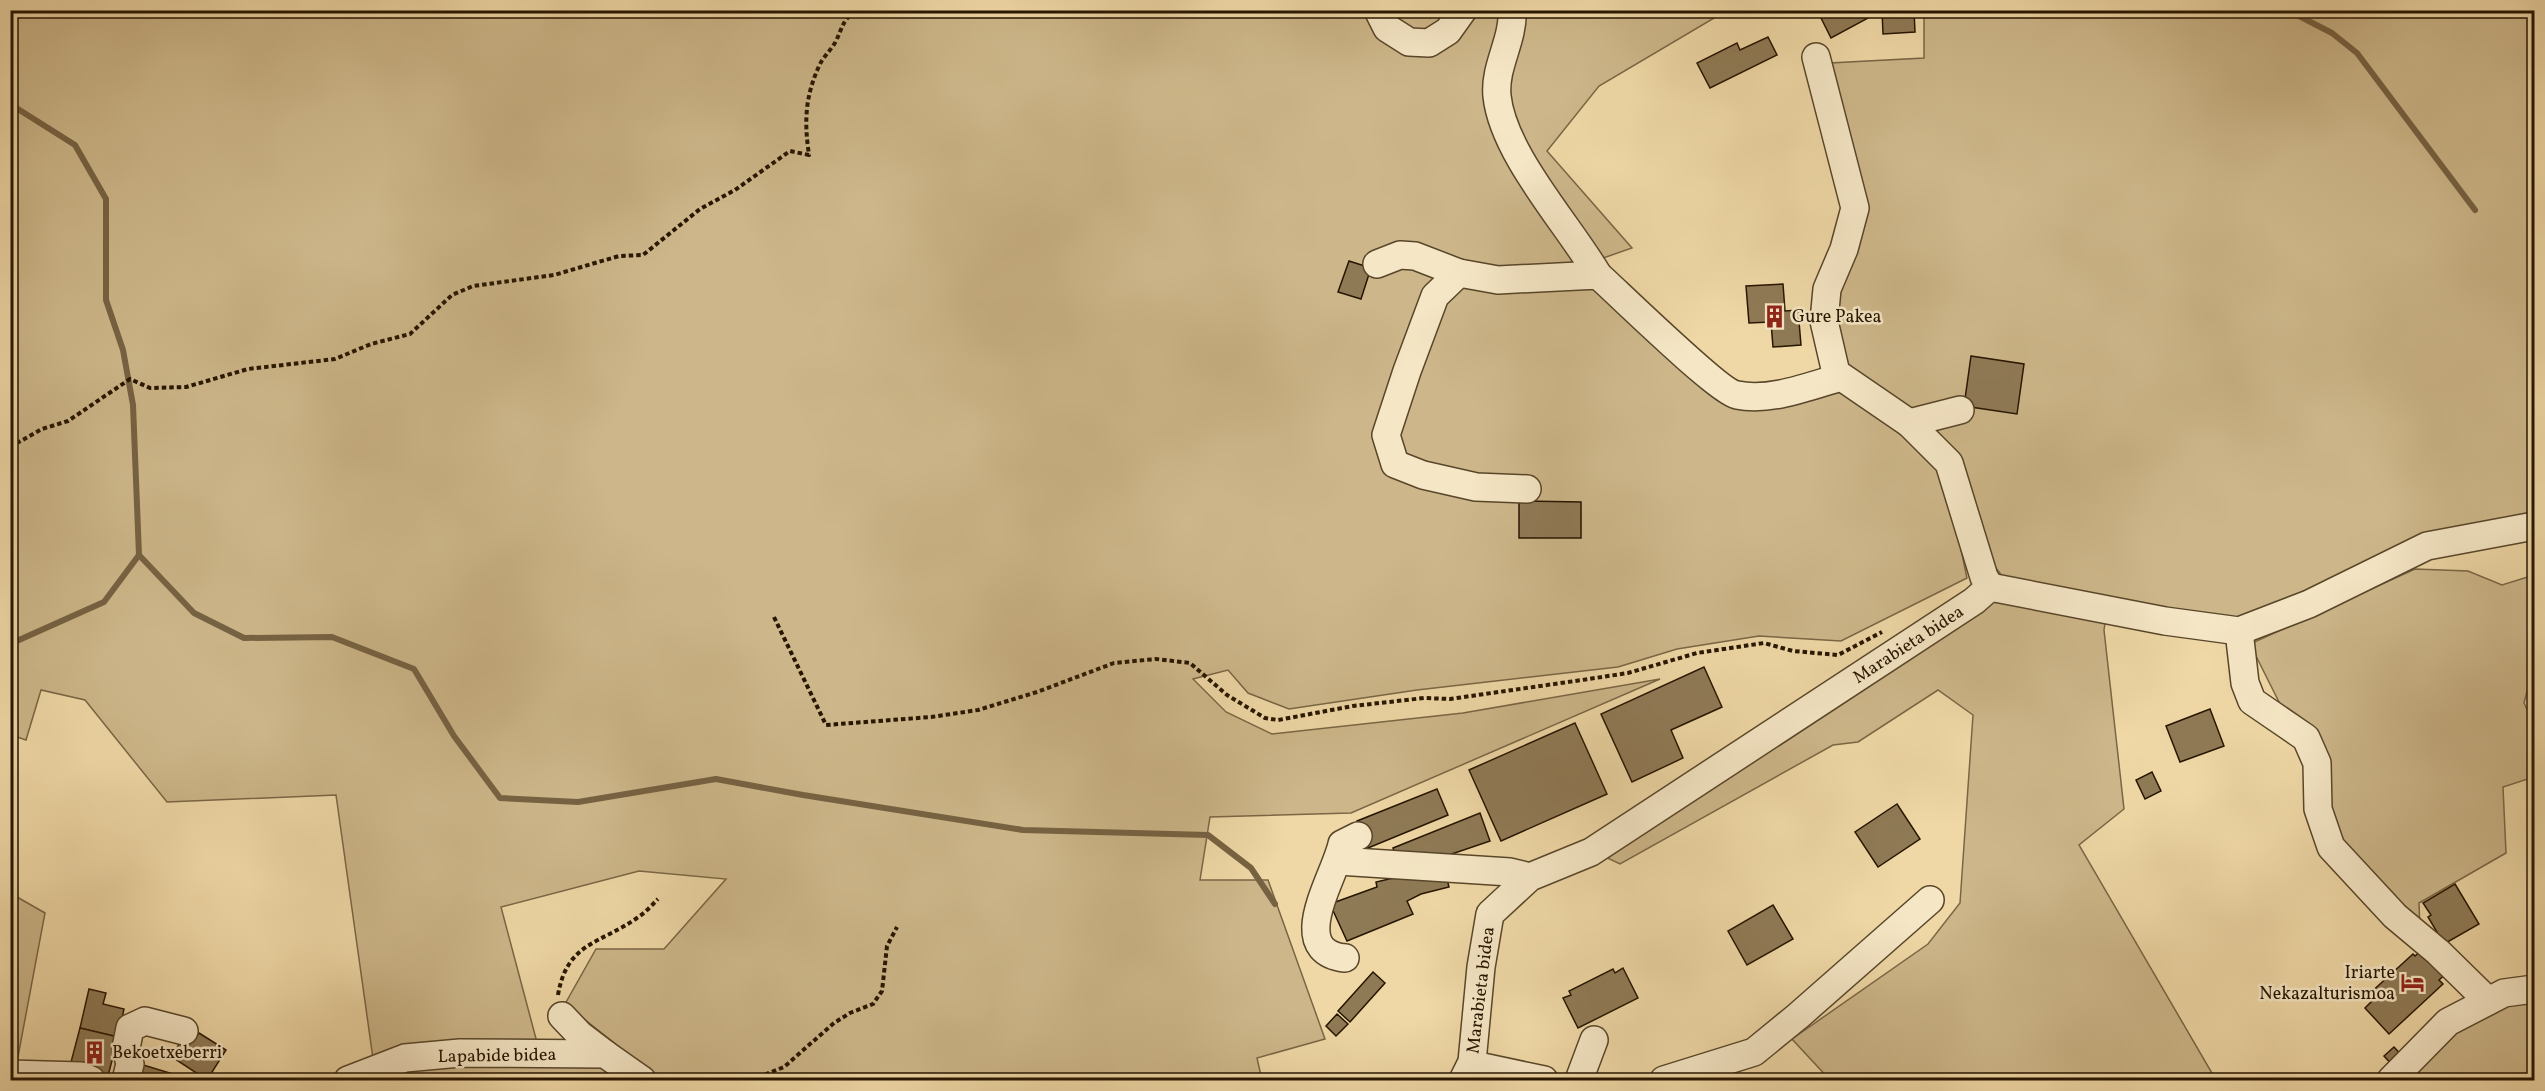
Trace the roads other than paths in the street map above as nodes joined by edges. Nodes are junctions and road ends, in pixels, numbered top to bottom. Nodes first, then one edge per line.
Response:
1 (1378, 10) edge
2 (1463, 10) edge
3 (1512, 10) edge
4 (1816, 57) dead end
5 (1377, 264) dead end
6 (1459, 273) junction
7 (1598, 275) junction
8 (1841, 377) junction
9 (1960, 410) dead end
10 (1909, 423) junction
11 (1527, 489) dead end
12 (2535, 526) edge
13 (1990, 587) junction
14 (2239, 631) junction
15 (1358, 836) dead end
16 (1338, 861) junction
17 (1530, 877) junction
18 (1929, 900) dead end
19 (1346, 958) dead end
20 (2535, 989) edge
21 (2488, 1001) junction
22 (562, 1016) road end
23 (184, 1031) dead end
24 (1594, 1040) dead end
25 (605, 1054) junction
26 (1467, 1071) edge
27 (10, 1074) edge
28 (91, 1080) edge
29 (126, 1080) edge
30 (348, 1080) edge
31 (642, 1080) edge
32 (1544, 1080) edge
33 (1580, 1080) edge
34 (1664, 1080) edge
35 (2391, 1080) edge

1 - 2 street
3 - 7 street
4 - 8 street
5 - 6 street
6 - 7 street
6 - 11 street
7 - 8 street
8 - 10 street
9 - 10 street
10 - 13 street
12 - 14 street
13 - 14 street
13 - 17 street, Marabieta bidea
14 - 21 street
15 - 16 street
16 - 17 street
16 - 19 street
17 - 26 street, Marabieta bidea
18 - 34 street
20 - 21 street
21 - 35 street
22 - 25 street
23 - 29 street
24 - 33 street
25 - 30 street, Lapabide bidea
25 - 31 street
26 - 32 street
27 - 28 street

